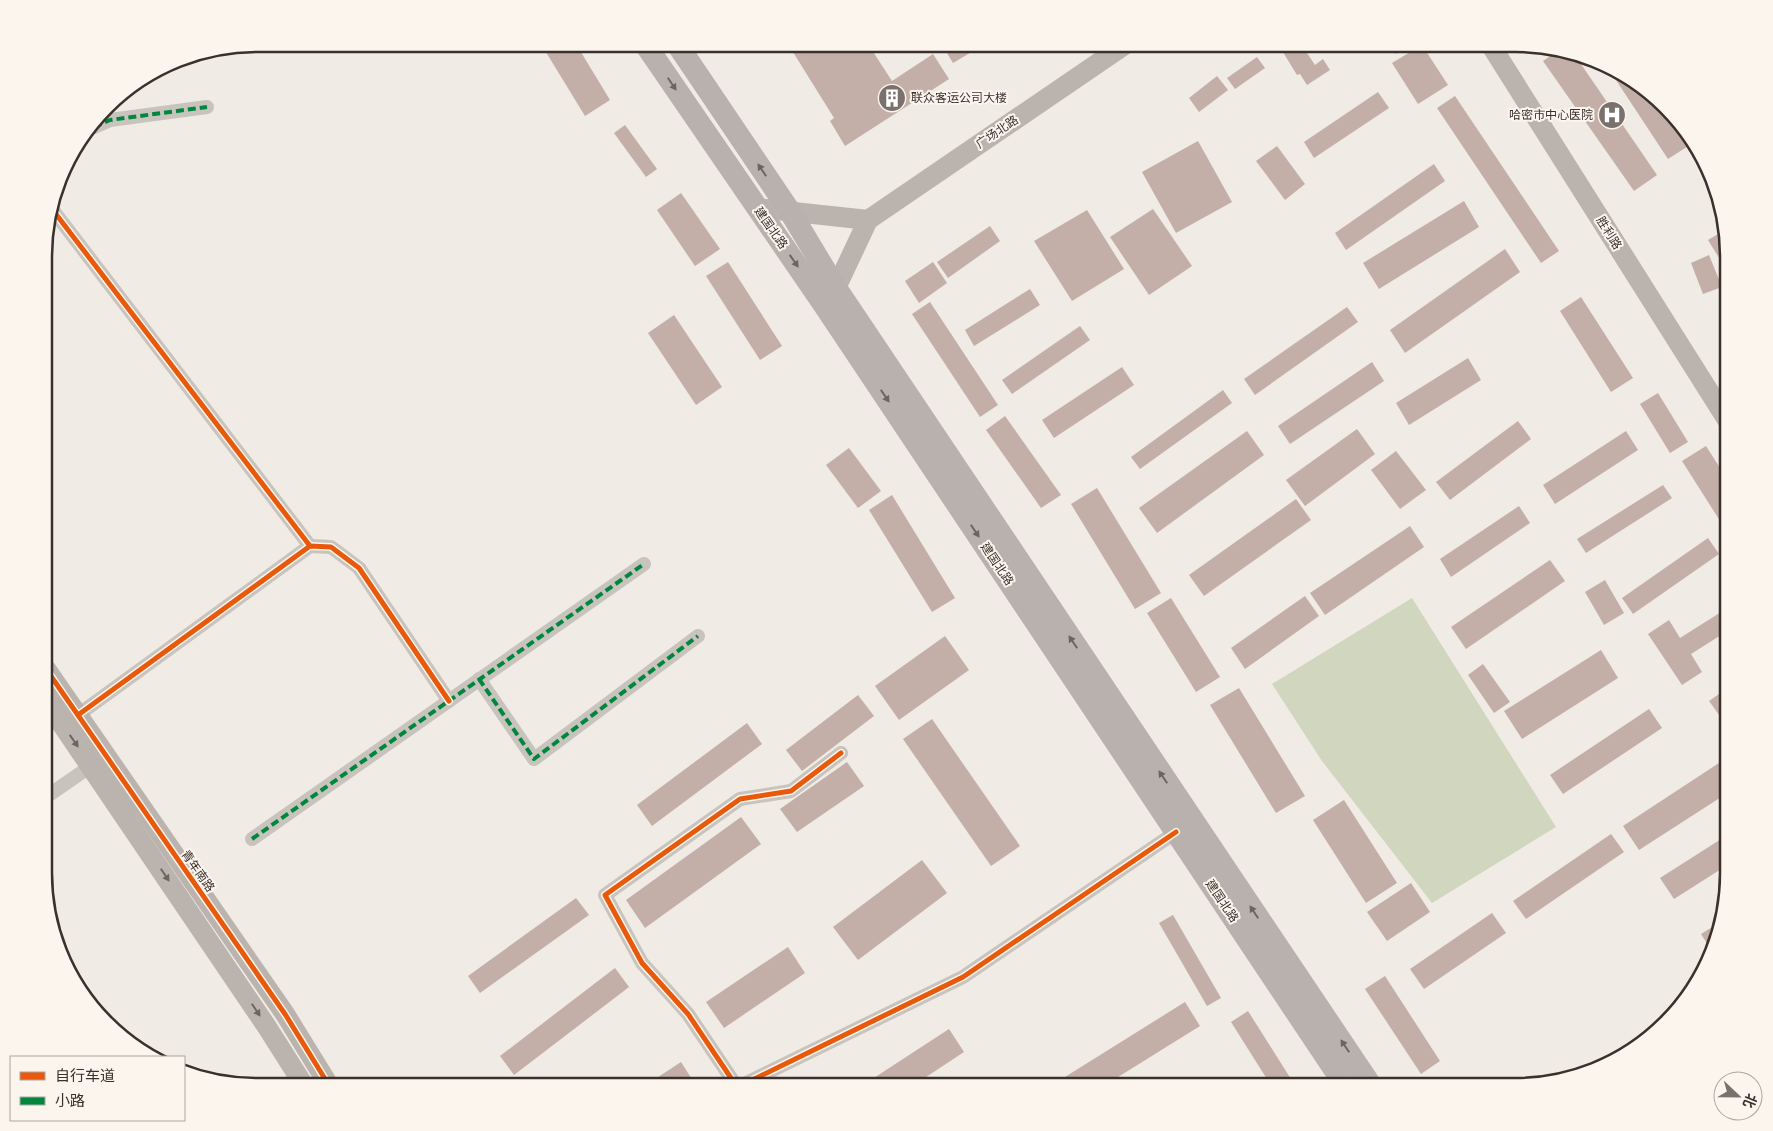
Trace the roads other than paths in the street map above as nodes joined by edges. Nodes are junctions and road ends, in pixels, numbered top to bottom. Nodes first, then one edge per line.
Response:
1 (650, 52) edge
2 (682, 52) edge
3 (1114, 52) edge
4 (1495, 52) edge
5 (207, 107) dead end
6 (102, 123) edge
7 (756, 208) junction
8 (789, 210) junction
9 (57, 215) edge
10 (868, 220) junction
11 (830, 296) junction
12 (1720, 409) edge
13 (310, 546) junction
14 (644, 564) dead end
15 (698, 636) dead end
16 (52, 677) edge
17 (479, 680) junction
18 (449, 701) junction
19 (52, 710) edge
20 (78, 714) junction
21 (841, 753) dead end
22 (91, 766) junction
23 (52, 793) edge
24 (1176, 832) junction
25 (252, 839) dead end
26 (299, 1078) edge
27 (324, 1078) edge
28 (731, 1078) edge
29 (755, 1078) edge
30 (1340, 1078) edge
31 (1366, 1078) edge

1 -> 7 main road, 建国北路
8 -> 2 main road, 建国北路
3 - 10 street, 广场北路
4 - 12 street, 胜利路
5 - 6 street
7 - 8 street
7 -> 11 main road, 建国北路
8 - 10 street
8 - 11 main road, 建国北路
9 - 13 street
10 - 11 street
11 -> 24 main road, 建国北路
31 -> 11 main road, 建国北路
13 - 18 street
13 - 20 street
14 - 17 street
15 - 17 street
16 - 20 street, 青年南路
17 - 18 street
18 - 25 street
19 -> 22 street
20 - 27 street, 青年南路
21 - 28 street
22 - 23 street
22 -> 26 street
24 - 29 street
24 - 30 main road, 建国北路

